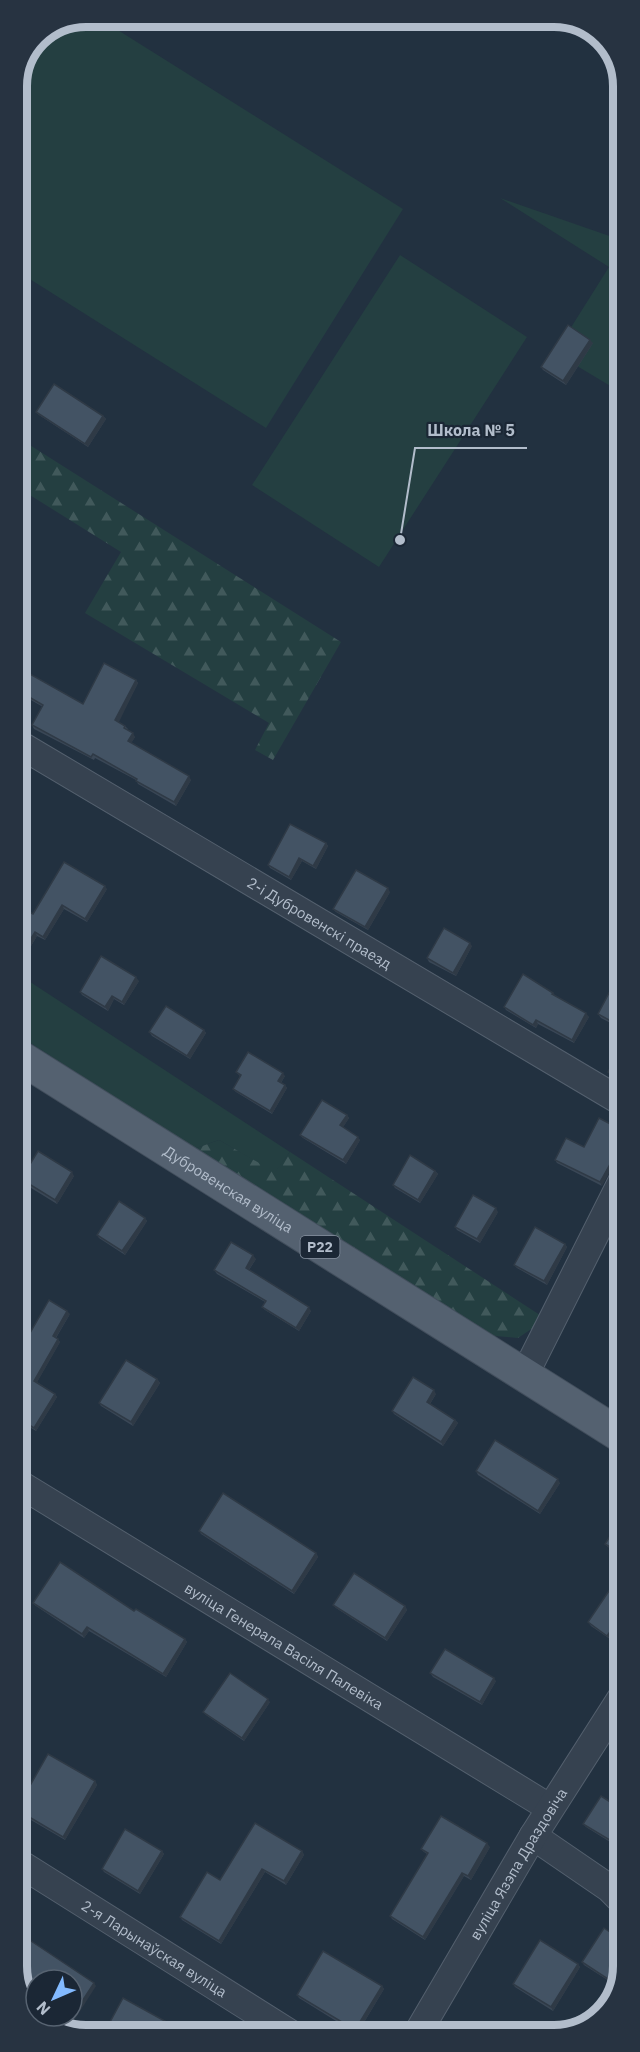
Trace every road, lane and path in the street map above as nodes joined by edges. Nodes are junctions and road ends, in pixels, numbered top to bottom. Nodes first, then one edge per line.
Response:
1 (27, 749) edge
2 (27, 1062) edge
3 (613, 1097) edge
4 (613, 1197) edge
5 (524, 1376) junction
6 (613, 1431) edge
7 (27, 1488) edge
8 (613, 1710) edge
9 (550, 1808) junction
10 (533, 1836) junction
11 (27, 1868) edge
12 (613, 1892) edge
13 (277, 2025) edge
14 (422, 2025) edge

1 - 3 street, 2-і Дубровенскі праезд
2 - 5 main road, Дубровенская вуліца / Р22
4 - 5 street
5 - 6 main road, Дубровенская вуліца / Р22
7 - 9 street, вуліца Генерала Васіля Палевіка
8 - 9 street, вуліца Язэпа Драздовіча
9 - 10 street, вуліца Язэпа Драздовіча
10 - 12 street
10 - 14 street, вуліца Язэпа Драздовіча
11 - 13 street, 2-я Ларынаўская вуліца

